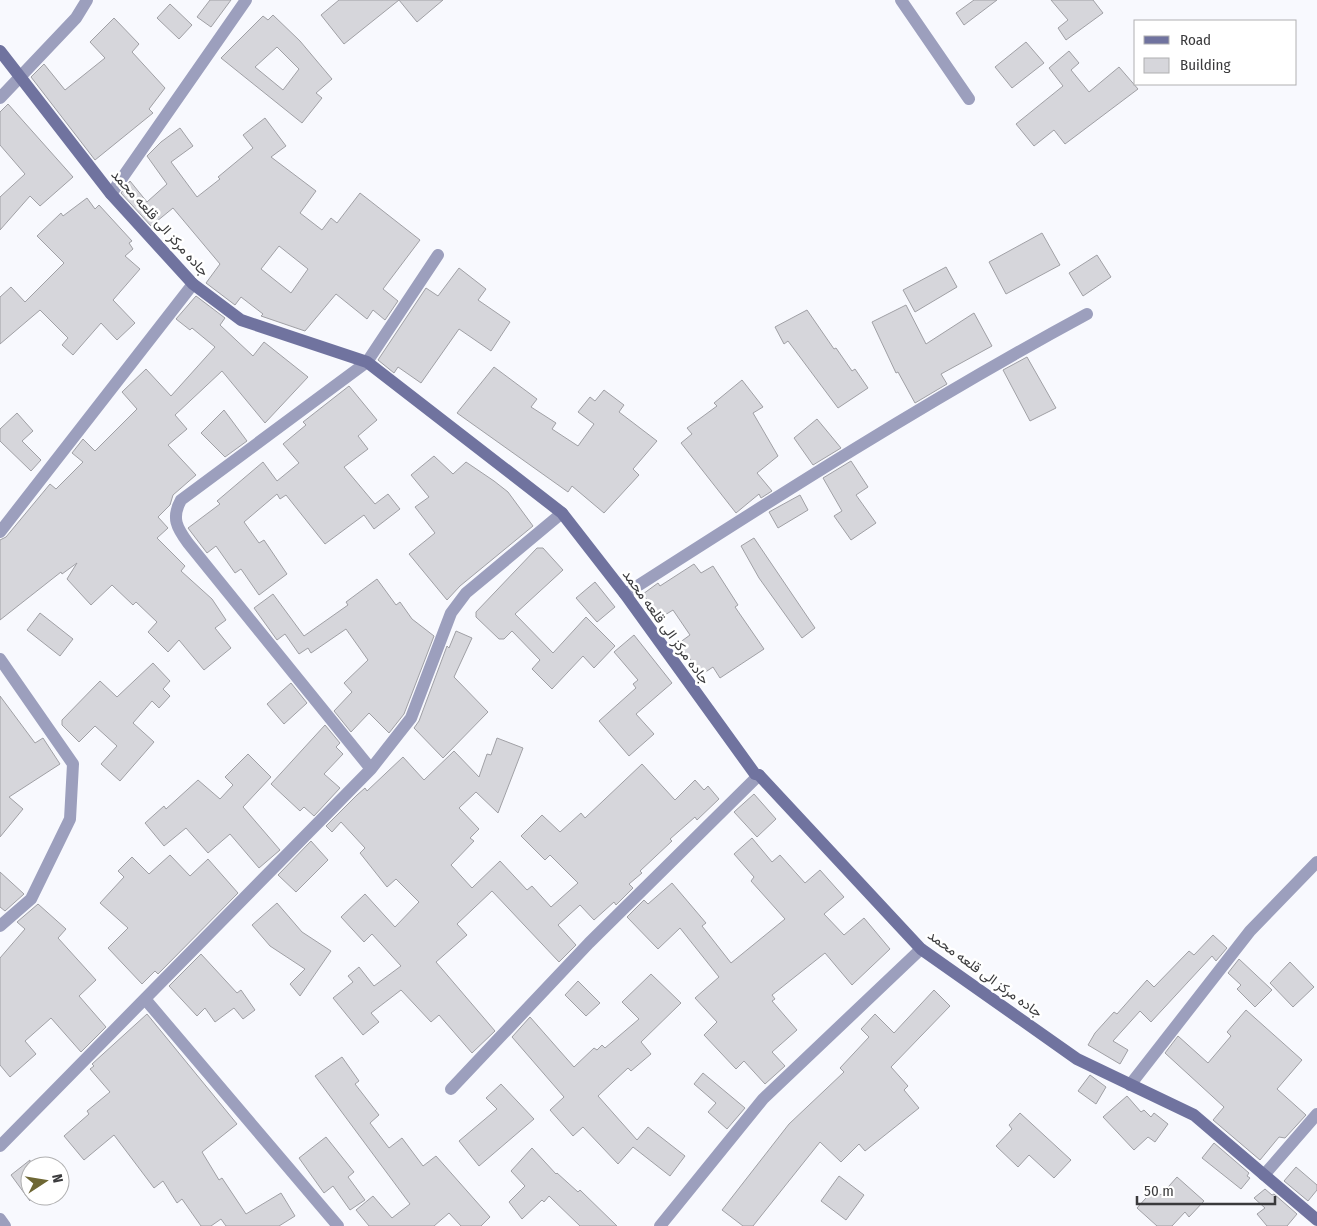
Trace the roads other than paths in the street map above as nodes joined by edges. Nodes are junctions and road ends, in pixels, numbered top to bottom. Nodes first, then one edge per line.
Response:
1 (87, 0) edge
2 (246, 0) edge
3 (900, 0) edge
4 (0, 51) edge
5 (21, 77) junction
6 (0, 98) edge
7 (969, 99) dead end
8 (111, 194) junction
9 (438, 255) dead end
10 (192, 284) junction
11 (1086, 314) dead end
12 (367, 362) junction
13 (562, 512) junction
14 (0, 532) edge
15 (625, 594) junction
16 (0, 659) edge
17 (371, 769) junction
18 (759, 774) junction
19 (1317, 862) edge
20 (0, 926) edge
21 (922, 949) junction
22 (146, 1000) junction
23 (1130, 1085) junction
24 (451, 1089) dead end
25 (1317, 1114) edge
26 (0, 1146) edge
27 (1264, 1175) junction
28 (0, 1219) edge
29 (1317, 1220) edge
30 (5, 1226) edge
31 (338, 1226) edge
32 (660, 1226) edge

1 - 5 street
2 - 8 street
3 - 7 street
4 - 5 street, جاده مرکز الی قلعه محمد
5 - 6 street
5 - 8 street, جاده مرکز الی قلعه محمد
8 - 10 street, جاده مرکز الی قلعه محمد
9 - 12 street
10 - 12 street, جاده مرکز الی قلعه محمد
10 - 14 street
11 - 15 street
12 - 13 street, جاده مرکز الی قلعه محمد
12 - 17 street
13 - 15 street, جاده مرکز الی قلعه محمد
13 - 17 street
15 - 18 street, جاده مرکز الی قلعه محمد
16 - 20 street
17 - 22 street
18 - 21 street, جاده مرکز الی قلعه محمد
18 - 24 street
19 - 23 street
21 - 23 street, جاده مرکز الی قلعه محمد
21 - 32 street
22 - 26 street
22 - 31 street
23 - 27 street, جاده مرکز الی قلعه محمد
25 - 27 street
27 - 29 street, جاده مرکز الی قلعه محمد
28 - 30 street

